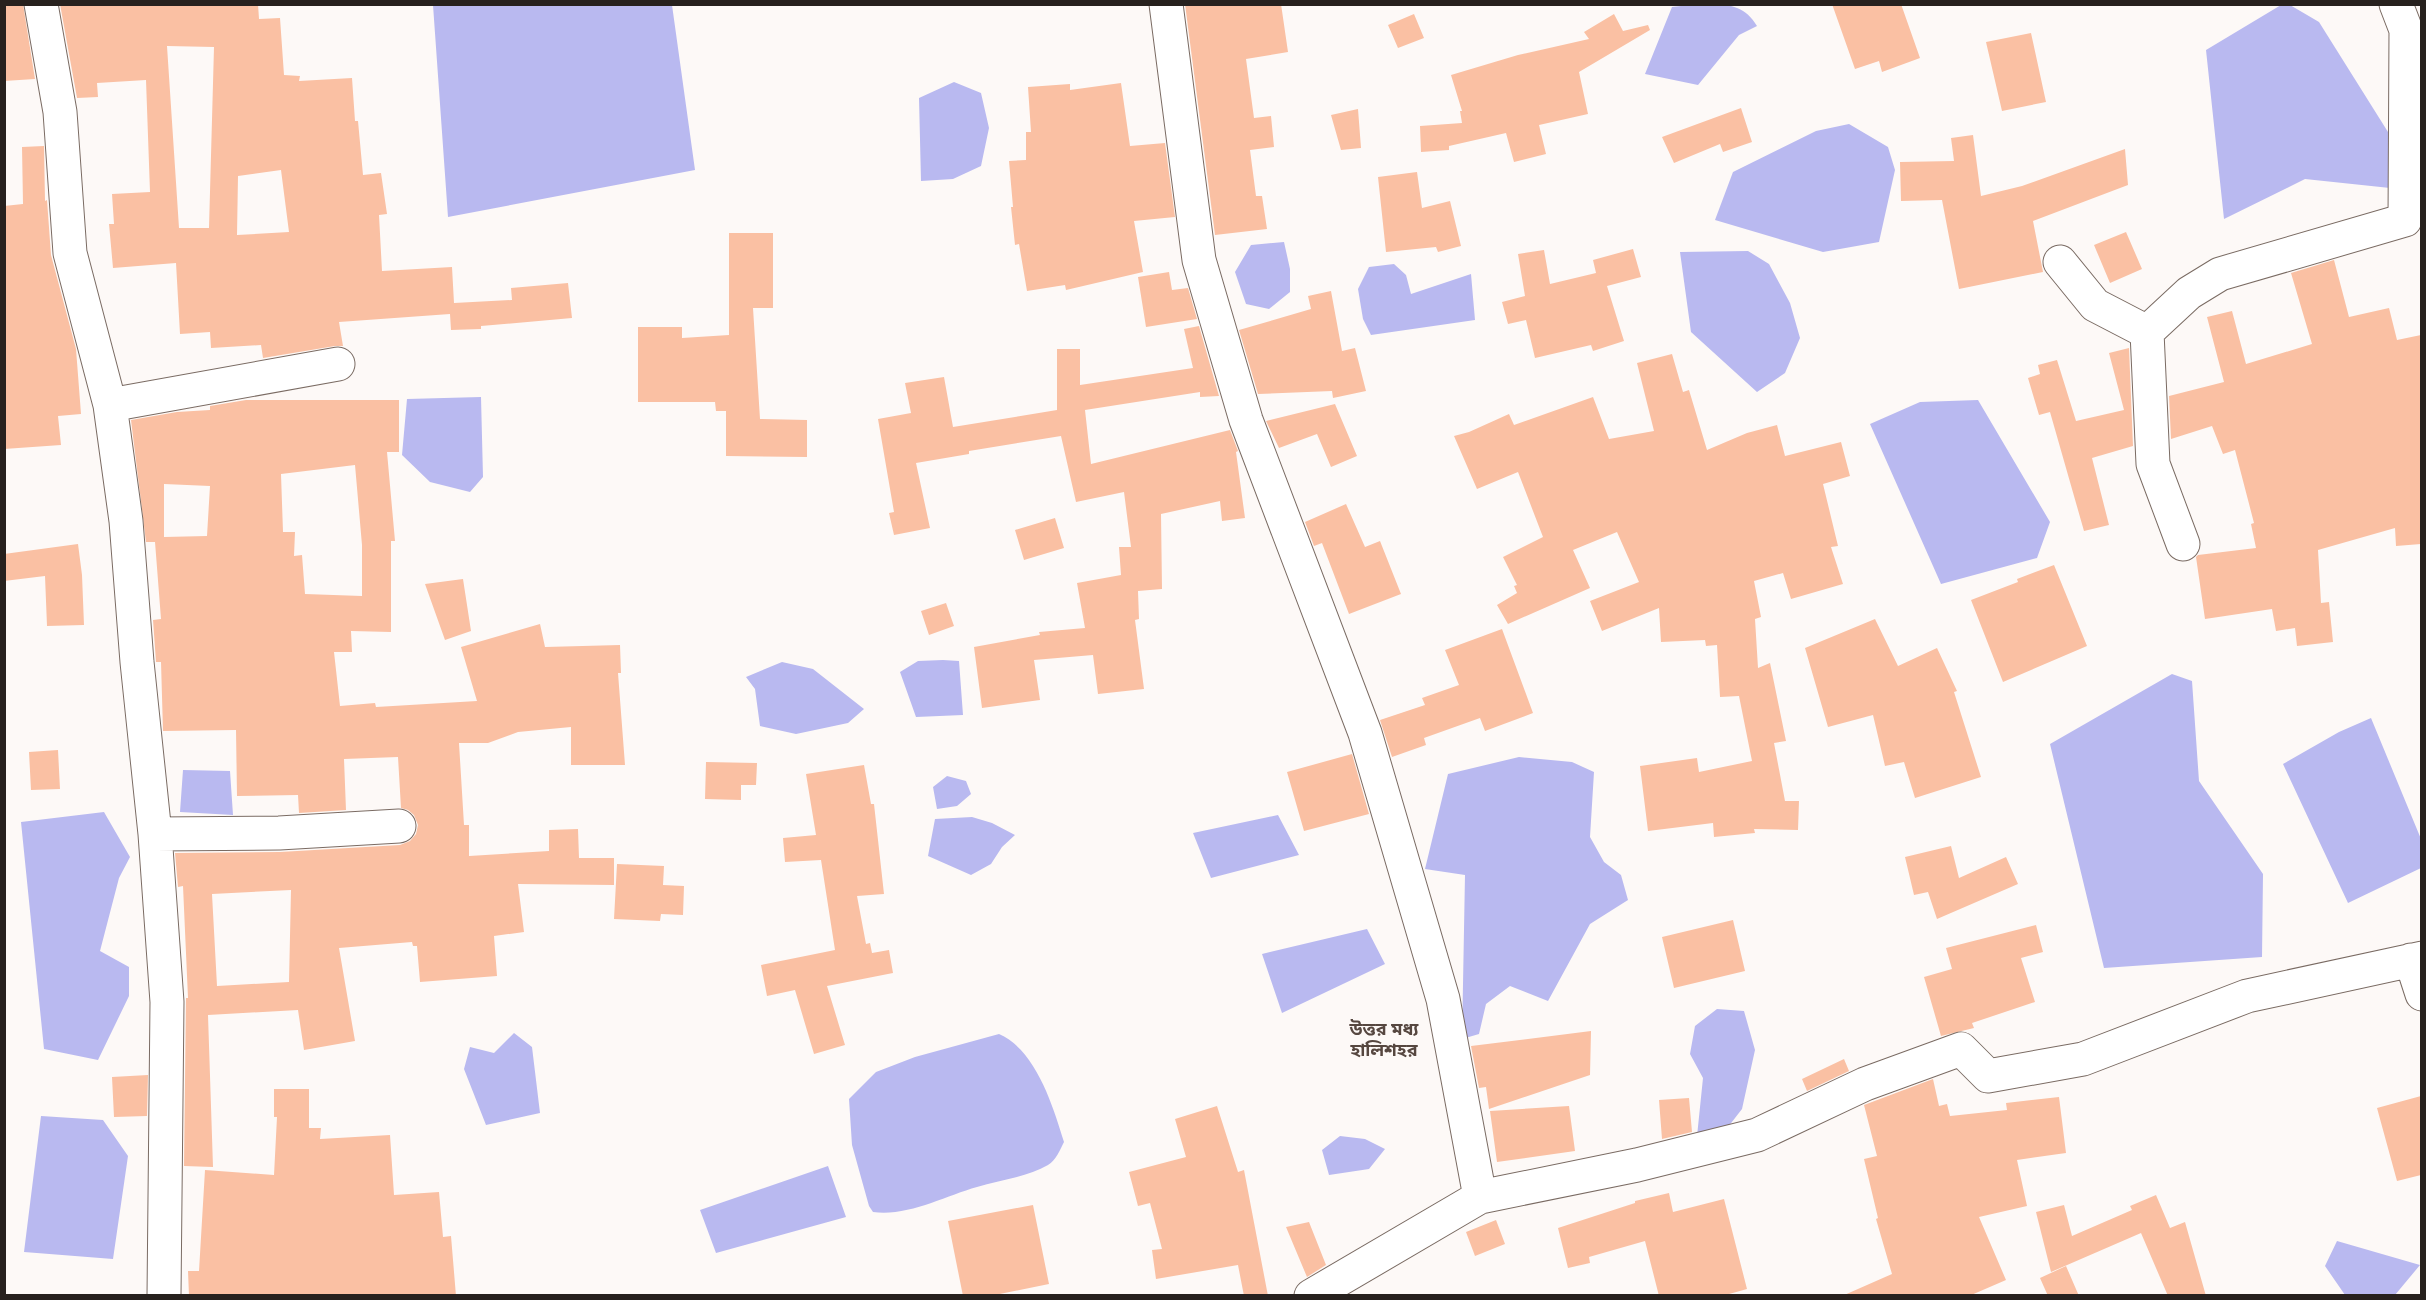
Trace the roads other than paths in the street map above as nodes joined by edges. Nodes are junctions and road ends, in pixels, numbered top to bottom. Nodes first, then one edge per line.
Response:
1 (41, 4) edge
2 (1167, 4) edge
3 (2396, 4) edge
4 (2060, 262) dead end
5 (2147, 332) junction
6 (338, 364) dead end
7 (110, 405) junction
8 (2183, 544) dead end
9 (399, 826) dead end
10 (155, 834) junction
11 (2416, 959) edge
12 (2421, 994) edge
13 (1480, 1197) junction
14 (164, 1296) edge
15 (1311, 1296) edge

1 - 7 street
2 - 13 street
3 - 5 street
4 - 5 street
5 - 8 street
6 - 7 street
7 - 10 street
9 - 10 street
10 - 14 street
11 - 12 street
11 - 13 street
13 - 15 street

